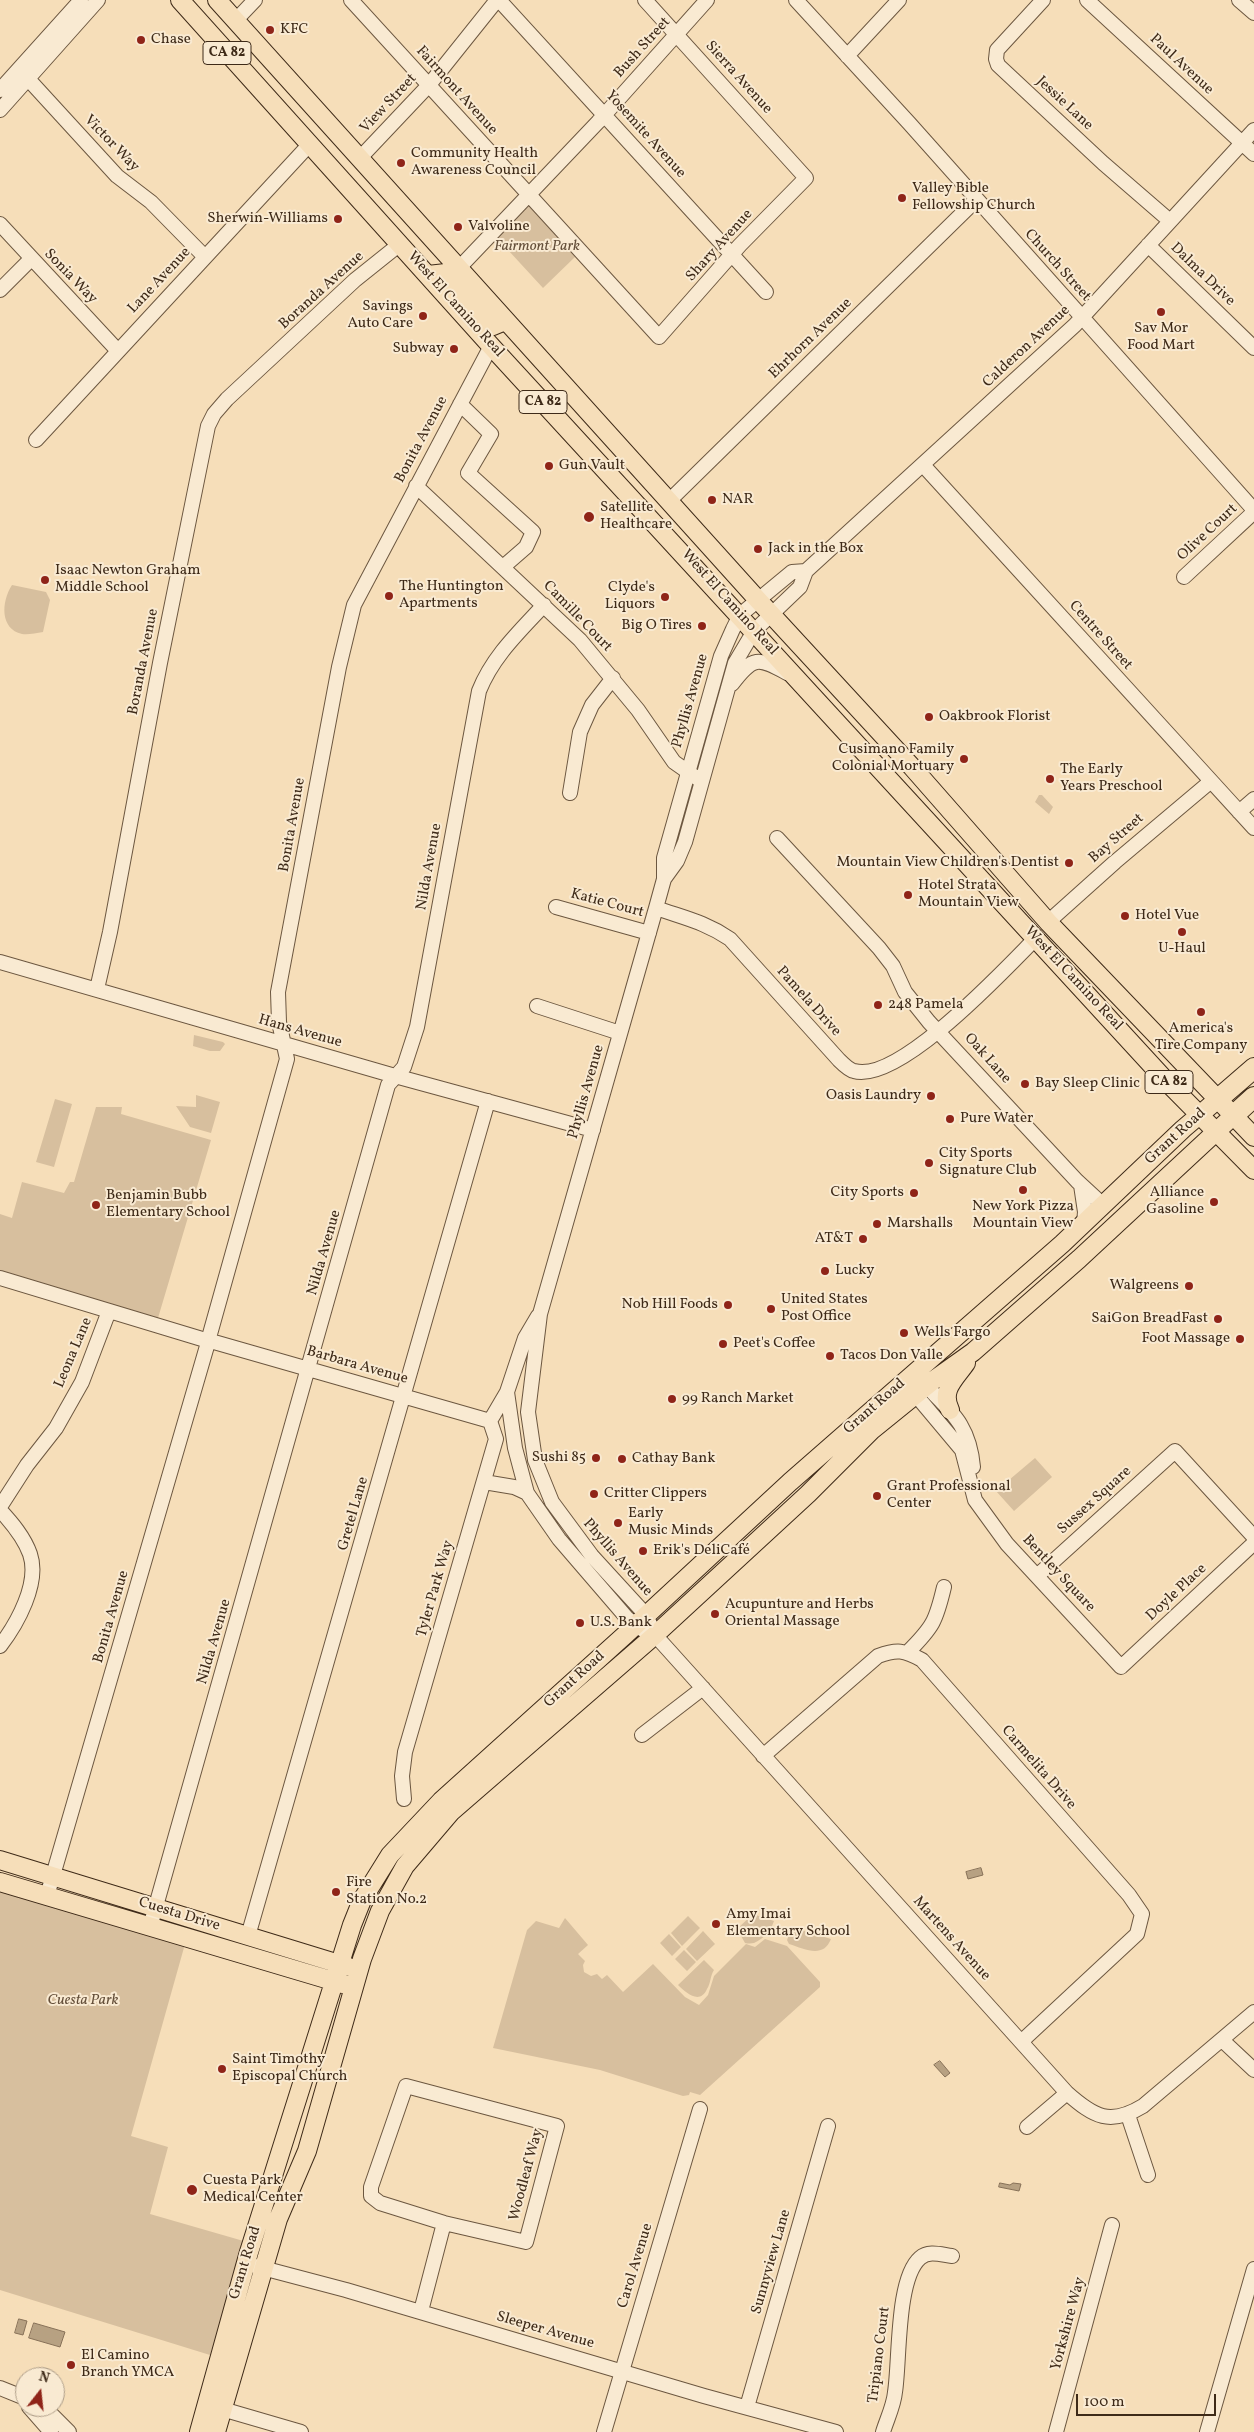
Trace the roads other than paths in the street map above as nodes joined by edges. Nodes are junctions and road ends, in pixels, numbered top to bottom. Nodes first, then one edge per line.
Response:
1 (80, 0) edge
2 (98, 0) edge
3 (180, 0) edge
4 (216, 0) edge
5 (256, 0) edge
6 (351, 0) edge
7 (498, 0) edge
8 (645, 0) edge
9 (707, 0) edge
10 (796, 0) edge
11 (899, 0) edge
12 (1043, 0) edge
13 (1087, 0) edge
14 (1239, 0) edge
15 (1254, 14) edge
16 (235, 21) junction
17 (677, 35) junction
18 (847, 56) junction
19 (24, 74) junction
20 (429, 86) junction
21 (0, 90) edge
22 (0, 110) edge
23 (605, 116) junction
24 (1254, 130) edge
25 (1243, 143) junction
26 (310, 145) junction
27 (1254, 154) edge
28 (360, 159) junction
29 (806, 178) joint
30 (529, 195) junction
31 (976, 200) junction
32 (1170, 221) junction
33 (0, 224) edge
34 (400, 244) junction
35 (1148, 245) junction
36 (732, 254) junction
37 (206, 257) junction
38 (31, 259) junction
39 (458, 269) junction
40 (428, 275) junction
41 (0, 290) edge
42 (766, 292) dead end
43 (1082, 318) junction
44 (505, 320) junction
45 (659, 337) joint
46 (491, 346) junction
47 (1254, 348) edge
48 (118, 351) junction
49 (460, 404) junction
50 (36, 440) dead end
51 (620, 448) junction
52 (923, 465) junction
53 (416, 486) junction
54 (669, 501) junction
55 (1254, 511) edge
56 (503, 567) junction
57 (806, 570) junction
58 (1184, 577) dead end
59 (758, 600) junction
60 (544, 605) junction
61 (740, 615) junction
62 (772, 615) junction
63 (754, 631) junction
64 (613, 678) junction
65 (797, 678) junction
66 (726, 693) junction
67 (688, 772) junction
68 (701, 781) junction
69 (1210, 782) junction
70 (570, 793) dead end
71 (1254, 799) edge
72 (1239, 812) junction
73 (1254, 828) edge
74 (777, 838) dead end
75 (664, 879) junction
76 (556, 907) dead end
77 (656, 908) junction
78 (1048, 922) junction
79 (649, 933) junction
80 (1036, 938) junction
81 (0, 962) edge
82 (97, 989) junction
83 (537, 1006) dead end
84 (939, 1031) junction
85 (620, 1033) junction
86 (285, 1044) junction
87 (1254, 1068) edge
88 (395, 1076) junction
89 (1254, 1098) edge
90 (1217, 1100) junction
91 (488, 1101) junction
92 (1199, 1115) junction
93 (1233, 1116) junction
94 (593, 1130) junction
95 (1214, 1131) junction
96 (1254, 1137) edge
97 (1254, 1170) edge
98 (1081, 1185) junction
99 (1102, 1205) junction
100 (1099, 1224) junction
101 (1, 1280) edge
102 (109, 1311) junction
103 (540, 1314) junction
104 (208, 1340) junction
105 (973, 1352) junction
106 (309, 1370) junction
107 (915, 1384) junction
108 (507, 1392) junction
109 (404, 1397) junction
110 (950, 1410) junction
111 (490, 1421) junction
112 (484, 1482) junction
113 (527, 1493) junction
114 (975, 1500) junction
115 (0, 1508) edge
116 (1254, 1537) edge
117 (1254, 1543) edge
118 (1037, 1576) junction
119 (944, 1587) dead end
120 (641, 1621) junction
121 (655, 1635) junction
122 (0, 1646) edge
123 (908, 1652) junction
124 (1122, 1667) joint
125 (703, 1688) junction
126 (642, 1735) dead end
127 (763, 1756) junction
128 (404, 1799) dead end
129 (0, 1860) edge
130 (52, 1876) junction
131 (0, 1882) edge
132 (47, 1896) junction
133 (156, 1908) junction
134 (150, 1927) junction
135 (248, 1936) junction
136 (340, 1964) junction
137 (359, 1970) junction
138 (334, 1982) junction
139 (353, 1987) junction
140 (1254, 2012) edge
141 (1222, 2040) junction
142 (1022, 2041) junction
143 (1254, 2070) edge
144 (1067, 2093) junction
145 (700, 2109) dead end
146 (1128, 2115) junction
147 (828, 2126) dead end
148 (1027, 2127) dead end
149 (1148, 2175) dead end
150 (444, 2223) junction
151 (1112, 2225) dead end
152 (952, 2256) dead end
153 (245, 2263) junction
154 (265, 2269) junction
155 (1254, 2269) edge
156 (421, 2312) junction
157 (621, 2371) junction
158 (0, 2388) edge
159 (15, 2396) edge
160 (747, 2407) junction
161 (222, 2409) junction
162 (38, 2417) edge
163 (54, 2417) edge
164 (51, 2432) edge
165 (69, 2432) edge
166 (199, 2432) edge
167 (216, 2432) edge
168 (301, 2432) edge
169 (604, 2432) edge
170 (836, 2432) edge
171 (883, 2432) edge
172 (1056, 2432) edge
173 (1207, 2432) edge

1 - 19 street
2 - 19 street
3 - 26 main road, West El Camino Real / CA 82
4 - 16 main road, West El Camino Real / CA 82
5 - 16 street
6 - 20 street, Fairmont Avenue
7 - 20 street, View Street
7 - 23 street, Yosemite Avenue
8 - 17 street, Sierra Avenue
9 - 17 street, Bush Street
10 - 18 street, Church Street
11 - 18 street
12 - 32 street, Jessie Lane
13 - 25 street, Paul Avenue
14 - 15 street
16 - 28 main road, West El Camino Real / CA 82
17 - 23 street, Bush Street
17 - 29 street, Sierra Avenue
18 - 31 street, Church Street
19 - 21 street
19 - 22 street
19 - 37 street, Victor Way
20 - 28 street, View Street
20 - 30 street, Fairmont Avenue
23 - 30 street, Bush Street
23 - 36 street, Yosemite Avenue
24 - 25 street, Calderon Avenue
25 - 27 street, Paul Avenue
25 - 32 street, Calderon Avenue
26 - 34 main road, West El Camino Real / CA 82
26 - 37 street, Lane Avenue
28 - 39 main road, West El Camino Real / CA 82
29 - 36 street, Shary Avenue
30 - 39 street, Bush Street
30 - 45 street, Fairmont Avenue
31 - 43 street, Church Street
31 - 54 street, Ehrhorn Avenue
32 - 35 street, Calderon Avenue
33 - 38 street, Sonia Way
34 - 40 main road, West El Camino Real / CA 82
34 - 82 street, Boranda Avenue
35 - 43 street, Calderon Avenue
35 - 47 street, Dalma Drive
36 - 42 street, Yosemite Avenue
36 - 45 street, Shary Avenue
37 - 48 street, Lane Avenue
38 - 41 street
38 - 48 street, Sonia Way
39 - 44 main road, West El Camino Real / CA 82
40 - 44 main road
40 - 46 main road, West El Camino Real / CA 82
43 - 52 street, Calderon Avenue
43 - 55 street, Church Street
44 - 51 main road, West El Camino Real / CA 82
46 - 49 street, Bonita Avenue
46 - 51 main road
46 - 61 main road, West El Camino Real / CA 82
48 - 50 street, Lane Avenue
49 - 53 street, Bonita Avenue
49 - 56 street
51 - 54 main road, West El Camino Real / CA 82
52 - 57 street, Calderon Avenue
52 - 69 street, Centre Street
53 - 56 street, Camille Court
53 - 86 street, Bonita Avenue
54 - 59 main road, West El Camino Real / CA 82
55 - 58 street, Olive Court
56 - 60 street, Camille Court
57 - 59 street, Calderon Avenue
57 - 62 street, Calderon Avenue
59 - 61 street, Phyllis Avenue
59 - 62 main road, West El Camino Real / CA 82
60 - 64 street, Camille Court
60 - 88 street, Nilda Avenue
61 - 63 main road, West El Camino Real / CA 82
61 - 67 street, Phyllis Avenue
62 - 63 street, Phyllis Avenue
62 - 78 main road, West El Camino Real / CA 82
63 - 65 main road, West El Camino Real / CA 82
63 - 66 street, Phyllis Avenue
64 - 67 street, Camille Court
64 - 70 street
65 - 66 street
65 - 80 main road, West El Camino Real / CA 82
66 - 68 street, Phyllis Avenue
67 - 68 street, Camille Court
67 - 75 street, Phyllis Avenue
68 - 75 street, Phyllis Avenue
69 - 72 street, Centre Street
69 - 78 street, Bay Street
71 - 72 street
72 - 73 street, Centre Street
74 - 84 street, Oak Lane
75 - 77 street, Phyllis Avenue
76 - 79 street, Katie Court
77 - 79 street, Phyllis Avenue
77 - 84 street, Pamela Drive
78 - 90 main road, West El Camino Real / CA 82
79 - 85 street, Phyllis Avenue
80 - 84 street
80 - 92 main road, West El Camino Real / CA 82
81 - 82 street, Hans Avenue
82 - 86 street, Hans Avenue
83 - 85 street
84 - 98 street, Oak Lane
85 - 94 street, Phyllis Avenue
86 - 88 street, Hans Avenue
86 - 104 street, Bonita Avenue
87 - 90 highway
88 - 91 street, Hans Avenue
88 - 106 street, Nilda Avenue
89 - 93 highway
90 - 92 main road, Grant Road
90 - 93 main road, West El Camino Real / CA 82
91 - 94 street, Hans Avenue
91 - 109 street, Gretel Lane
92 - 95 main road, CA 82
92 - 99 main road, Grant Road
93 - 95 main road, Grant Road
93 - 96 main road, CA 82
94 - 103 street, Phyllis Avenue
95 - 97 main road, CA 82
95 - 100 main road, Grant Road
98 - 99 street, Oak Lane
98 - 100 street
99 - 100 main road
100 - 105 main road, Grant Road
100 - 107 main road, Grant Road
101 - 102 street, Barbara Avenue
102 - 104 street, Barbara Avenue
102 - 115 street, Leona Lane
103 - 108 street, Phyllis Avenue
103 - 120 street, Phyllis Avenue
104 - 106 street, Barbara Avenue
104 - 130 street, Bonita Avenue
105 - 107 main road, Grant Road
105 - 110 main road
106 - 109 street, Barbara Avenue
106 - 133 street, Nilda Avenue
107 - 110 street
107 - 114 street, Bentley Square
107 - 120 main road, Grant Road
107 - 121 main road, Grant Road
108 - 111 street
108 - 113 street, Phyllis Avenue
109 - 111 street, Barbara Avenue
109 - 135 street, Gretel Lane
110 - 114 street
111 - 112 street, Tyler Park Way
112 - 113 street
112 - 128 street, Tyler Park Way
113 - 120 street, Phyllis Avenue
114 - 118 street, Bentley Square
115 - 122 street
116 - 118 street, Sussex Square
117 - 124 street, Doyle Place
118 - 124 street, Bentley Square
119 - 123 street
120 - 121 street, Phyllis Avenue
120 - 136 main road, Grant Road
121 - 125 street, Martens Avenue
121 - 137 main road, Grant Road
123 - 127 street
123 - 142 street, Carmelita Drive
125 - 126 street
125 - 127 street, Martens Avenue
127 - 142 street, Martens Avenue
129 - 130 main road, Cuesta Drive
130 - 132 street, Bonita Avenue
130 - 133 main road, Cuesta Drive
131 - 132 main road, Cuesta Drive
132 - 134 main road, Cuesta Drive
133 - 134 street, Nilda Avenue
133 - 135 main road, Cuesta Drive
134 - 138 main road, Cuesta Drive
135 - 136 main road, Cuesta Drive
136 - 137 main road, Cuesta Drive
136 - 138 main road, Grant Road
137 - 139 main road, Grant Road
138 - 139 main road, Cuesta Drive
138 - 153 main road, Grant Road
139 - 154 main road, Grant Road
140 - 141 street
141 - 143 street
141 - 146 street
142 - 144 street, Martens Avenue
144 - 146 street, Martens Avenue
144 - 148 street
145 - 157 street, Carol Avenue
146 - 149 street
147 - 160 street, Sunnyview Lane
150 - 150 street, Woodleaf Way
150 - 156 street
151 - 172 street, Yorkshire Way
152 - 171 street, Tripiano Court
153 - 154 street, Sleeper Avenue
153 - 166 main road, Grant Road
154 - 156 street, Sleeper Avenue
154 - 161 main road, Grant Road
155 - 173 street
156 - 157 street, Sleeper Avenue
157 - 160 street, Sleeper Avenue
157 - 169 street, Carol Avenue
158 - 159 street
160 - 170 street, Sleeper Avenue
161 - 167 main road, Grant Road
161 - 168 street
162 - 164 street
163 - 165 street

